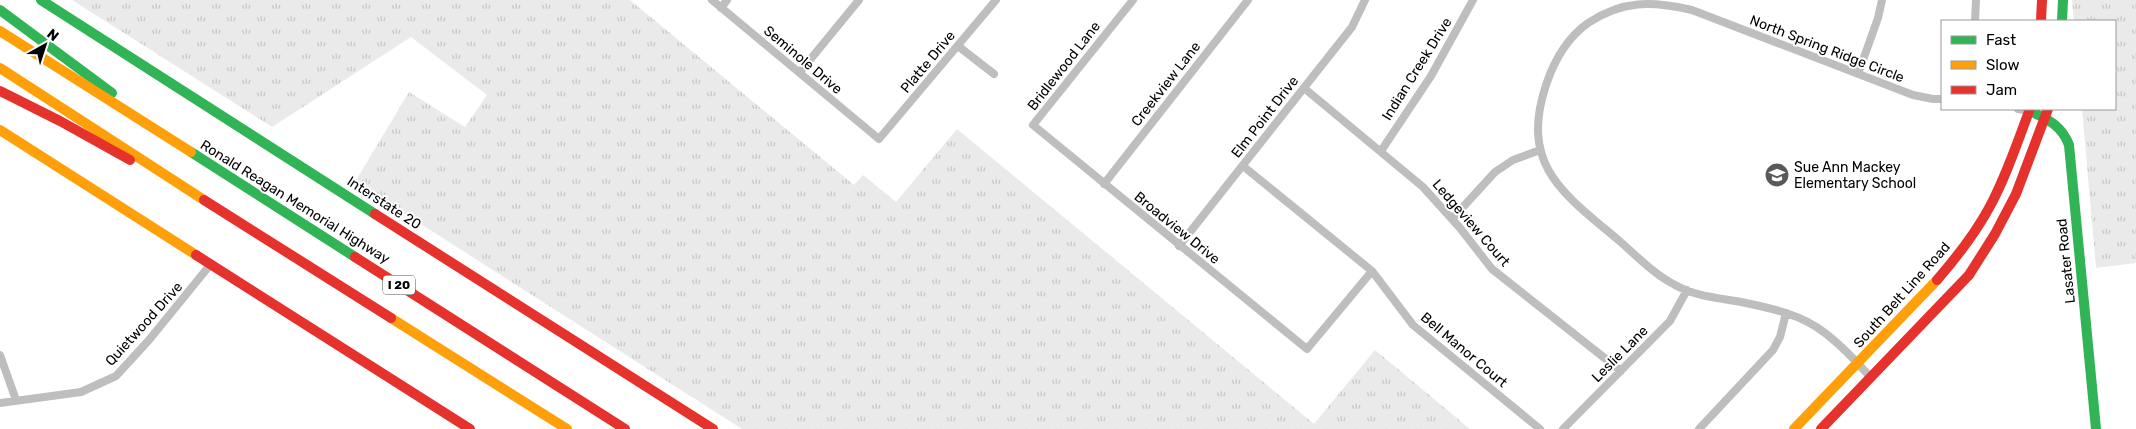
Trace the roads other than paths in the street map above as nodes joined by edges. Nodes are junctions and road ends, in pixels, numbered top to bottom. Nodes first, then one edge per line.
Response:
1 (41, 0) edge
2 (712, 0) edge
3 (728, 0) edge
4 (859, 0) edge
5 (996, 0) edge
6 (1133, 0) edge
7 (1248, 0) edge
8 (1365, 0) edge
9 (1473, 0) edge
10 (1882, 0) edge
11 (1976, 0) edge
12 (2042, 0) edge
13 (2063, 0) edge
14 (1616, 4) edge
15 (721, 8) junction
16 (0, 10) edge
17 (1976, 20) edge
18 (2041, 20) edge
19 (2062, 20) edge
20 (0, 31) edge
21 (958, 46) junction
22 (0, 68) edge
23 (800, 72) junction
24 (994, 74) dead end
25 (1858, 74) junction
26 (1304, 88) junction
27 (0, 91) edge
28 (1941, 99) edge
29 (2030, 110) edge
30 (2047, 113) edge
31 (1033, 125) joint
32 (0, 130) edge
33 (879, 139) joint
34 (173, 141) junction
35 (1540, 150) junction
36 (1381, 151) junction
37 (1243, 166) junction
38 (1104, 184) junction
39 (190, 191) junction
40 (1452, 219) junction
41 (1179, 246) junction
42 (210, 265) junction
43 (1372, 271) junction
44 (1687, 290) junction
45 (1786, 314) junction
46 (0, 355) edge
47 (1858, 364) junction
48 (1621, 371) junction
49 (1871, 378) junction
50 (16, 400) junction
51 (0, 403) edge
52 (470, 429) edge
53 (568, 429) edge
54 (625, 429) edge
55 (713, 429) edge
56 (1540, 429) edge
57 (1564, 429) edge
58 (1699, 429) edge
59 (1794, 429) edge
60 (1821, 429) edge
61 (2096, 429) edge

1 - 55 main road, Interstate 20
2 - 15 street, Seminole Drive
3 - 15 street
4 - 23 street
5 - 21 street, Platte Drive
6 - 31 street, Bridlewood Lane
7 - 38 street, Creekview Lane
8 - 26 street, Elm Point Drive
9 - 36 street, Indian Creek Drive
10 - 25 street
11 - 17 street
12 - 18 main road
13 - 19 main road
14 - 25 street, North Spring Ridge Circle
14 - 35 street, North Spring Ridge Circle
15 - 23 street, Seminole Drive
16 - 34 main road
20 - 34 main road, Ronald Reagan Memorial Highway / I 20
21 - 24 street
21 - 33 street, Platte Drive
22 - 39 main road, I 20
23 - 33 street, Seminole Drive
25 - 28 street, North Spring Ridge Circle
26 - 36 street, Ledgeview Court
26 - 37 street, Elm Point Drive
27 - 39 main road
29 - 30 main road, Lasater Road
29 - 47 main road, South Belt Line Road
30 - 49 main road
30 - 61 main road, Lasater Road
31 - 38 street, Broadview Drive
32 - 42 main road
34 - 54 main road, Ronald Reagan Memorial Highway / I 20
35 - 40 street
35 - 44 street, North Spring Ridge Circle
36 - 40 street, Ledgeview Court
37 - 41 street, Elm Point Drive
37 - 43 street, Bell Manor Court
38 - 41 street, Broadview Drive
39 - 53 main road, I 20
40 - 48 street, Ledgeview Court
41 - 43 street, Broadview Drive
42 - 50 street, Quietwood Drive
42 - 52 main road
43 - 56 street, Bell Manor Court
44 - 45 street, North Spring Ridge Circle
44 - 48 street, Leslie Lane
45 - 47 street, North Spring Ridge Circle
45 - 58 street
46 - 50 street
47 - 49 street, North Spring Ridge Circle
47 - 59 main road, South Belt Line Road
48 - 57 street, Leslie Lane
49 - 60 main road
50 - 51 street, Quietwood Drive

